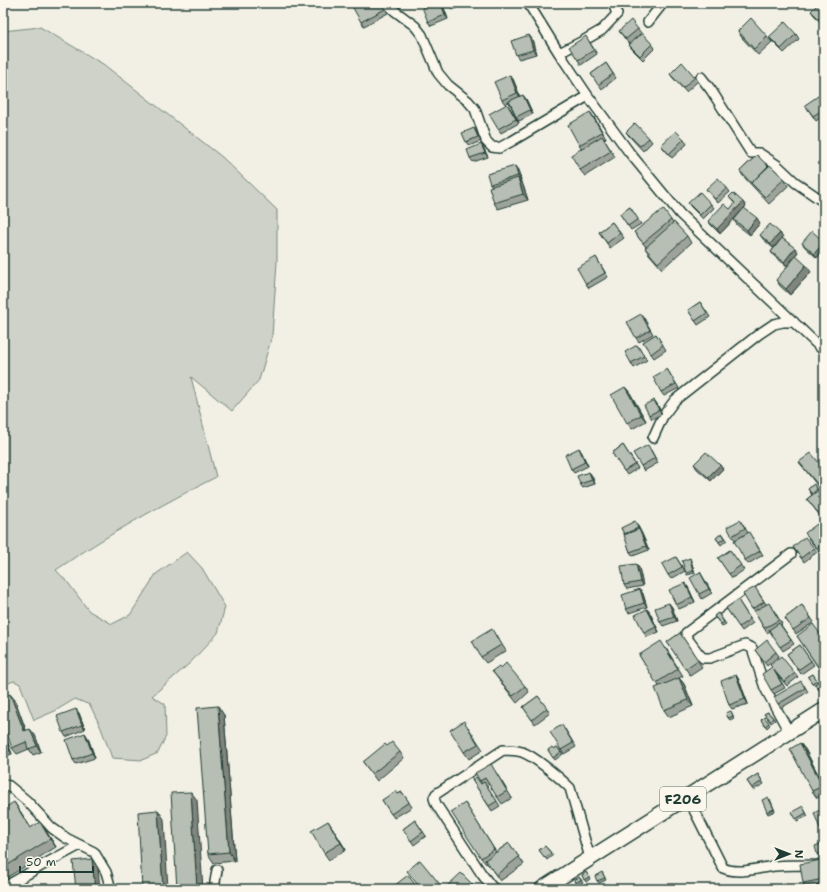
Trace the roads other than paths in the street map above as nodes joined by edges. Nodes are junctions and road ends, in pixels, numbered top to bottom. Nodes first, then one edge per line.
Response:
1 (388, 3) edge
2 (528, 3) edge
3 (613, 3) edge
4 (663, 3) edge
5 (648, 22) dead end
6 (559, 53) junction
7 (701, 77) dead end
8 (588, 96) junction
9 (824, 202) edge
10 (794, 322) junction
11 (824, 351) edge
12 (653, 438) dead end
13 (791, 554) dead end
14 (824, 710) edge
15 (789, 732) junction
16 (3, 784) edge
17 (687, 796) junction
18 (80, 845) junction
19 (590, 858) junction
20 (824, 862) edge
21 (217, 870) dead end
22 (3, 888) edge
23 (111, 889) edge
24 (215, 889) edge
25 (495, 889) edge
26 (542, 889) edge

1 - 8 street
2 - 6 street
3 - 6 street
4 - 5 street
6 - 8 street
7 - 9 street
8 - 10 street
10 - 11 street
10 - 12 street
13 - 15 street
14 - 15 main road, F206
15 - 17 main road, F206
16 - 18 street
17 - 19 main road, F206
17 - 20 street
18 - 22 street
18 - 23 street
19 - 25 street
19 - 26 main road, F206
21 - 24 street

